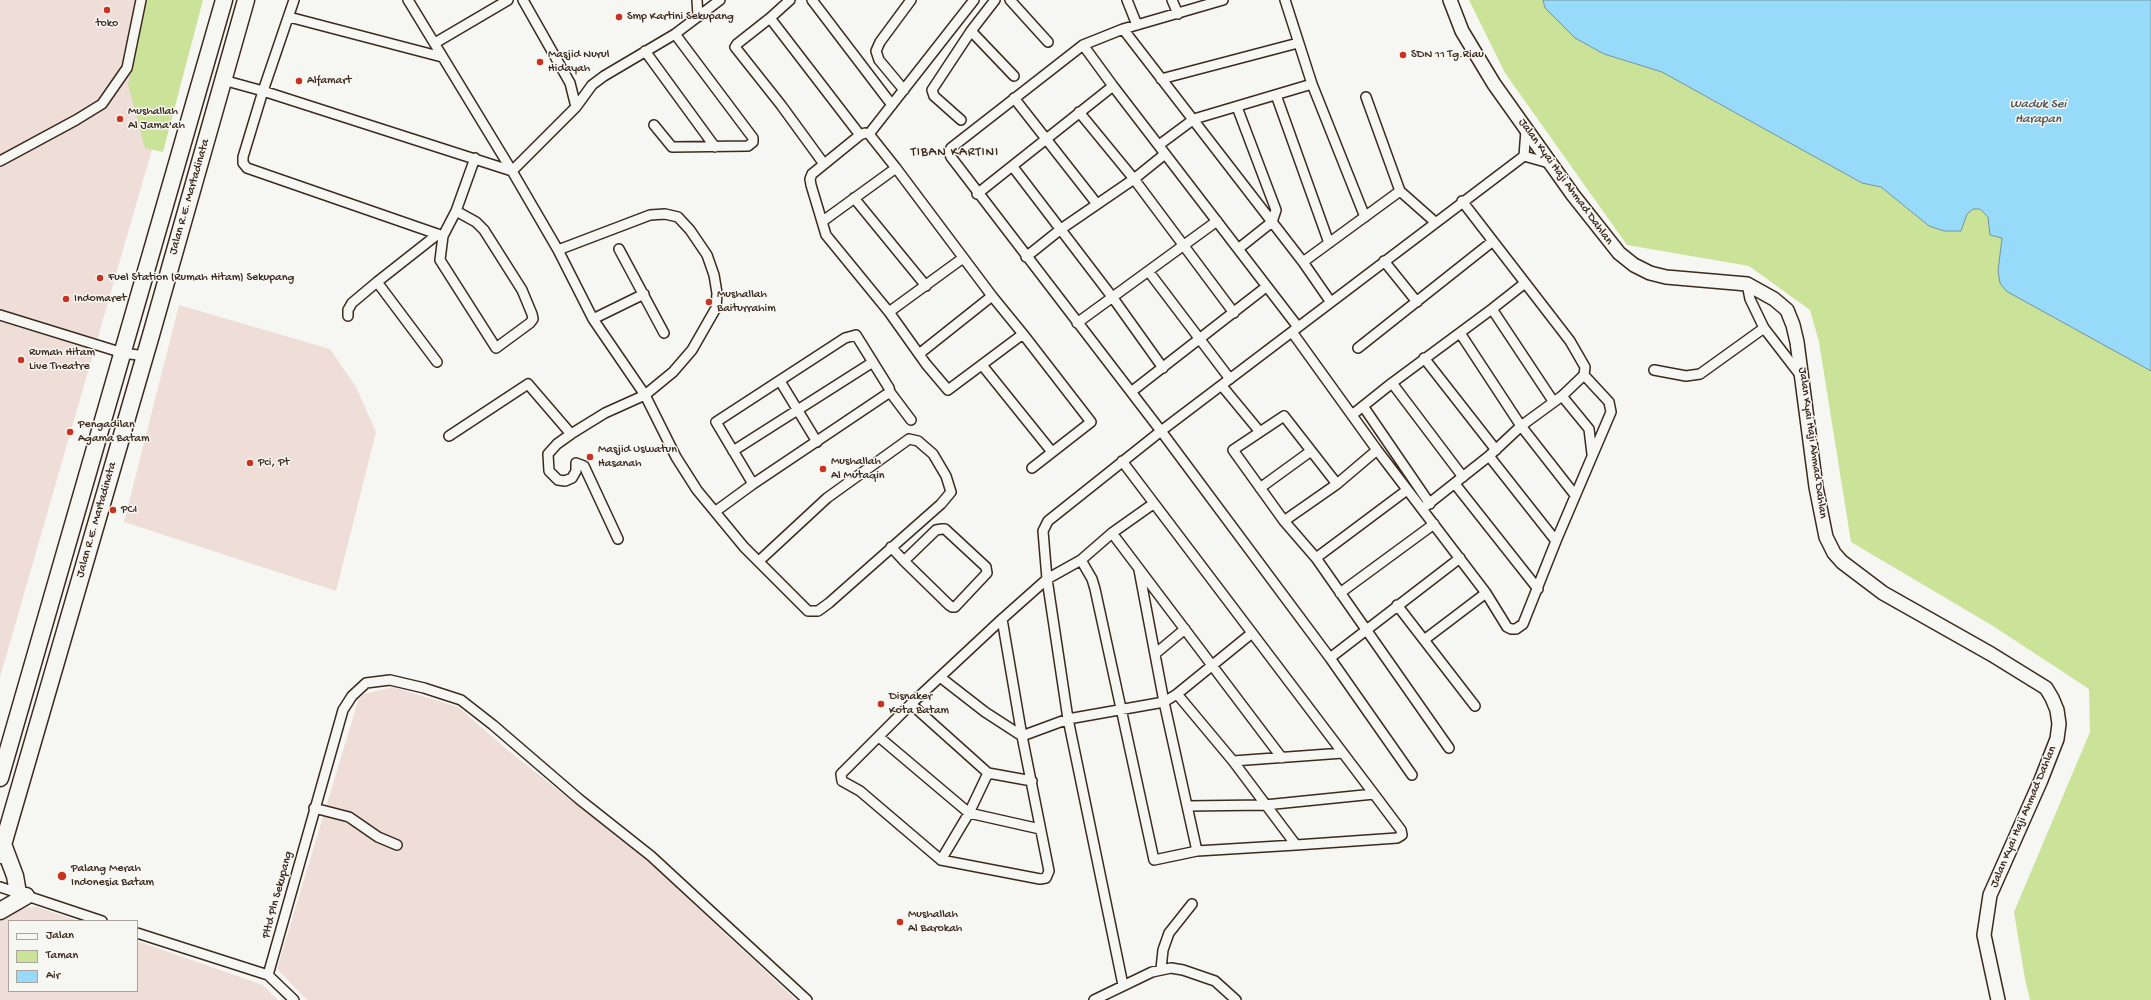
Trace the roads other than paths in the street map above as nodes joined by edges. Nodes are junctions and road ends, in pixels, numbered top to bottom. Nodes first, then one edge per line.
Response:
1 (141, 0) edge
2 (224, 0) edge
3 (246, 0) edge
4 (294, 0) edge
5 (508, 0) edge
6 (523, 0) edge
7 (697, 0) edge
8 (720, 0) edge
9 (790, 0) edge
10 (812, 0) edge
11 (911, 0) edge
12 (974, 0) edge
13 (995, 0) edge
14 (1010, 0) edge
15 (1127, 0) edge
16 (1172, 0) edge
17 (1223, 0) edge
18 (1285, 0) edge
19 (1450, 0) edge
20 (412, 1) edge
21 (1178, 14) junction
22 (289, 17) junction
23 (698, 17) junction
24 (770, 18) junction
25 (1137, 26) junction
26 (1123, 29) junction
27 (971, 31) junction
28 (675, 34) junction
29 (1048, 42) dead end
30 (435, 43) junction
31 (1298, 43) junction
32 (1083, 44) junction
33 (645, 51) junction
34 (442, 57) junction
35 (1014, 76) dead end
36 (223, 80) junction
37 (1161, 80) junction
38 (1312, 84) junction
39 (1113, 86) junction
40 (904, 90) junction
41 (263, 91) junction
42 (1276, 95) junction
43 (1366, 97) dead end
44 (1014, 98) junction
45 (892, 105) junction
46 (576, 107) junction
47 (1237, 107) junction
48 (1079, 112) junction
49 (1194, 119) junction
50 (961, 120) dead end
51 (654, 125) dead end
52 (1526, 130) junction
53 (864, 134) junction
54 (1047, 139) junction
55 (1159, 145) junction
56 (715, 147) junction
57 (1165, 154) junction
58 (1524, 156) junction
59 (475, 158) junction
60 (0, 161) edge
61 (1549, 163) junction
62 (824, 164) junction
63 (1012, 167) junction
64 (896, 168) junction
65 (512, 170) junction
66 (1134, 179) junction
67 (1400, 191) junction
68 (977, 194) junction
69 (854, 198) junction
70 (1462, 201) junction
71 (1097, 204) junction
72 (456, 211) junction
73 (1365, 217) junction
74 (823, 221) junction
75 (1217, 221) junction
76 (1272, 222) junction
77 (1436, 222) junction
78 (1061, 229) junction
79 (441, 235) junction
80 (1493, 241) junction
81 (1329, 243) junction
82 (1184, 247) junction
83 (619, 249) dead end
84 (1238, 249) junction
85 (558, 250) junction
86 (1026, 257) junction
87 (963, 258) junction
88 (1384, 261) junction
89 (1303, 262) junction
90 (1149, 272) junction
91 (377, 282) junction
92 (1525, 283) junction
93 (1747, 284) junction
94 (926, 286) junction
95 (1266, 287) junction
96 (644, 294) junction
97 (992, 296) junction
98 (1113, 298) junction
99 (1330, 301) junction
100 (1417, 302) junction
101 (1492, 309) junction
102 (889, 312) junction
103 (1234, 313) junction
104 (0, 315) edge
105 (348, 316) dead end
106 (593, 319) junction
107 (1077, 323) junction
108 (1764, 328) junction
109 (1295, 330) junction
110 (664, 333) dead end
111 (1460, 333) junction
112 (1023, 334) junction
113 (1200, 340) junction
114 (1358, 348) dead end
115 (123, 353) junction
116 (919, 354) junction
117 (145, 356) junction
118 (1424, 358) junction
119 (437, 362) dead end
120 (873, 362) junction
121 (982, 365) junction
122 (1163, 368) junction
123 (1654, 370) dead end
124 (1584, 375) junction
125 (1802, 376) junction
126 (780, 380) junction
127 (1230, 380) junction
128 (1392, 383) junction
129 (1222, 386) junction
130 (890, 392) junction
131 (1130, 392) junction
132 (645, 395) junction
133 (1562, 396) junction
134 (1553, 401) junction
135 (1363, 406) junction
136 (797, 409) junction
137 (1352, 415) junction
138 (912, 420) dead end
139 (1521, 426) junction
140 (1161, 431) junction
141 (1260, 432) junction
142 (571, 434) junction
143 (449, 436) dead end
144 (817, 442) junction
145 (1377, 450) junction
146 (733, 451) junction
147 (1311, 451) junction
148 (1052, 452) junction
149 (1492, 453) junction
150 (1592, 457) junction
151 (1122, 462) junction
152 (1032, 468) dead end
153 (1463, 477) junction
154 (753, 484) junction
155 (1337, 484) junction
156 (1455, 484) junction
157 (1260, 488) junction
158 (1407, 490) junction
159 (1575, 496) junction
160 (1153, 504) junction
161 (1430, 504) junction
162 (1422, 509) junction
163 (716, 511) junction
164 (1284, 521) junction
165 (1434, 524) junction
166 (1112, 533) junction
167 (618, 539) dead end
168 (1556, 541) junction
169 (890, 547) junction
170 (1316, 558) junction
171 (1460, 558) junction
172 (1081, 560) junction
173 (759, 561) junction
174 (904, 561) junction
175 (1139, 570) junction
176 (1047, 579) junction
177 (1538, 589) junction
178 (1486, 593) junction
179 (1340, 594) junction
180 (1397, 605) junction
181 (1002, 619) junction
182 (1185, 629) junction
183 (1366, 629) junction
184 (1252, 633) junction
185 (1424, 640) junction
186 (1155, 654) junction
187 (1330, 658) junction
188 (1212, 664) junction
189 (940, 677) junction
190 (1177, 694) junction
191 (1164, 702) junction
192 (911, 704) junction
193 (1475, 706) dead end
194 (1121, 710) junction
195 (1068, 719) junction
196 (1022, 736) junction
197 (879, 737) junction
198 (1449, 748) dead end
199 (1343, 753) junction
200 (1282, 758) junction
201 (1233, 761) junction
202 (988, 773) junction
203 (1412, 776) dead end
204 (0, 778) edge
205 (1032, 781) junction
206 (1374, 794) junction
207 (1265, 805) junction
208 (1188, 806) junction
209 (314, 808) junction
210 (969, 813) junction
211 (1040, 829) junction
212 (397, 845) dead end
213 (1296, 845) junction
214 (2, 850) edge
215 (1197, 851) junction
216 (941, 860) junction
217 (0, 887) edge
218 (22, 894) junction
219 (1192, 904) dead end
220 (0, 911) edge
221 (99, 920) edge
222 (138, 933) edge
223 (1161, 969) junction
224 (268, 975) junction
225 (1123, 985) junction
226 (294, 1000) edge
227 (807, 1000) edge
228 (1094, 1000) edge
229 (1236, 1000) edge
230 (1998, 1000) edge

1 - 60 street
2 - 115 highway, Jalan R.E. Martadinata
3 - 36 highway, Jalan R.E. Martadinata
4 - 22 street
5 - 30 street
6 - 46 street
7 - 23 street
8 - 23 street
9 - 24 street
10 - 45 street
11 - 40 street
12 - 40 street
13 - 27 street
14 - 29 street
15 - 25 street
16 - 21 street
17 - 21 street
18 - 31 street
19 - 52 main road, Jalan Kyai Haji Ahmad Dahlan
20 - 30 street
21 - 25 street
22 - 34 street
22 - 41 street
23 - 28 street
24 - 53 street
24 - 62 street
25 - 26 street
26 - 32 street
26 - 37 street
27 - 35 street
27 - 50 street
28 - 33 street
28 - 56 street
30 - 34 street
31 - 37 street
31 - 38 street
32 - 39 street
32 - 44 street
33 - 46 street
33 - 56 street
34 - 65 street
36 - 41 street
36 - 117 highway, Jalan R.E. Martadinata
37 - 49 street
38 - 42 street
38 - 73 street
39 - 48 street
39 - 55 street
40 - 45 street
41 - 59 street
41 - 79 street
42 - 47 street
42 - 81 street
43 - 67 street
44 - 54 street
44 - 68 street
45 - 53 street
46 - 65 street
47 - 49 street
47 - 76 street
48 - 54 street
48 - 66 street
49 - 55 street
49 - 76 street
51 - 56 street
52 - 58 street
52 - 61 main road, Jalan Kyai Haji Ahmad Dahlan
53 - 62 street
53 - 64 street
54 - 63 street
54 - 71 street
55 - 57 street
57 - 66 street
57 - 75 street
58 - 61 street
58 - 70 street
59 - 65 street
59 - 72 street
61 - 93 main road, Jalan Kyai Haji Ahmad Dahlan
62 - 74 street
63 - 68 street
63 - 78 street
64 - 69 street
64 - 87 street
65 - 85 street
66 - 71 street
66 - 82 street
67 - 73 street
67 - 77 street
68 - 86 street
69 - 74 street
69 - 94 street
70 - 77 street
70 - 80 street
71 - 78 street
72 - 79 street
72 - 79 street
73 - 81 street
74 - 102 street
75 - 82 street
75 - 84 street
76 - 84 street
76 - 89 street
77 - 88 street
78 - 86 street
78 - 98 street
79 - 91 street
80 - 92 street
80 - 100 street
81 - 89 street
82 - 90 street
82 - 103 street
83 - 96 street
84 - 95 street
85 - 106 street
85 - 132 street
86 - 107 street
87 - 94 street
87 - 97 street
88 - 99 street
88 - 100 street
89 - 99 street
90 - 98 street
90 - 113 street
91 - 105 street
91 - 119 street
92 - 101 street
92 - 124 street
93 - 108 street
93 - 125 main road, Jalan Kyai Haji Ahmad Dahlan
94 - 102 street
95 - 103 street
95 - 109 street
96 - 106 street
96 - 110 street
97 - 112 street
97 - 116 street
98 - 107 street
98 - 122 street
99 - 109 street
100 - 114 street
101 - 111 street
101 - 134 street
102 - 116 street
103 - 113 street
104 - 115 street
106 - 132 street
107 - 131 street
108 - 123 street
108 - 125 street
109 - 127 street
109 - 137 street
111 - 118 street
111 - 139 street
112 - 121 street
112 - 148 street
113 - 122 street
113 - 127 street
115 - 117 street
115 - 204 highway, Jalan R.E. Martadinata
116 - 121 street
117 - 214 highway, Jalan R.E. Martadinata
118 - 128 street
118 - 149 street
120 - 126 street
120 - 130 street
120 - 136 street
121 - 148 street
122 - 131 street
124 - 133 street
124 - 150 street
125 - 230 main road, Jalan Kyai Haji Ahmad Dahlan
126 - 136 street
126 - 146 street
127 - 129 street
128 - 135 street
128 - 153 street
129 - 140 street
129 - 141 street
130 - 138 street
130 - 144 street
131 - 140 street
132 - 142 street
132 - 163 street
133 - 134 street
133 - 150 street
134 - 139 street
135 - 137 street
135 - 161 street
136 - 144 street
136 - 146 street
137 - 145 street
139 - 149 street
139 - 159 street
140 - 151 street
140 - 187 street
141 - 147 street
141 - 157 street
142 - 143 street
142 - 167 street
144 - 154 street
145 - 155 street
145 - 158 street
146 - 154 street
147 - 155 street
147 - 157 street
148 - 152 street
149 - 153 street
149 - 168 street
150 - 159 street
151 - 160 street
151 - 176 street
153 - 156 street
154 - 163 street
155 - 164 street
156 - 161 street
156 - 177 street
157 - 164 street
158 - 162 street
158 - 170 street
159 - 168 street
160 - 166 street
160 - 184 street
161 - 162 street
162 - 165 street
163 - 173 street
164 - 170 street
165 - 171 street
165 - 179 street
166 - 172 street
166 - 175 street
168 - 177 street
169 - 173 street
169 - 173 street
169 - 174 street
170 - 179 street
171 - 178 street
171 - 180 street
172 - 176 street
172 - 194 street
174 - 174 street
175 - 182 street
175 - 186 street
176 - 181 street
176 - 195 street
177 - 178 street
178 - 185 street
179 - 183 street
180 - 183 street
180 - 185 street
181 - 189 street
181 - 196 street
182 - 186 street
182 - 188 street
183 - 187 street
183 - 198 street
184 - 188 street
184 - 199 street
185 - 193 street
186 - 191 street
187 - 203 street
188 - 190 street
188 - 200 street
189 - 192 street
189 - 196 street
190 - 191 street
190 - 201 street
191 - 194 street
191 - 208 street
192 - 197 street
192 - 202 street
194 - 195 street
194 - 215 street
195 - 196 street
195 - 225 street
196 - 205 street
197 - 210 street
197 - 216 street
199 - 200 street
199 - 206 street
200 - 201 street
201 - 207 street
202 - 205 street
202 - 210 street
205 - 211 street
206 - 207 street
206 - 213 street
207 - 208 street
207 - 213 street
208 - 215 street
209 - 212 street
209 - 224 street, Pltd Pln Sekupang
209 - 227 street, Pltd Pln Sekupang
210 - 211 street
210 - 216 street
211 - 216 street
213 - 215 street
214 - 218 highway
217 - 218 street
218 - 220 highway
218 - 221 street
219 - 223 street
222 - 224 street
223 - 225 street
223 - 229 street
224 - 226 street
225 - 228 street

